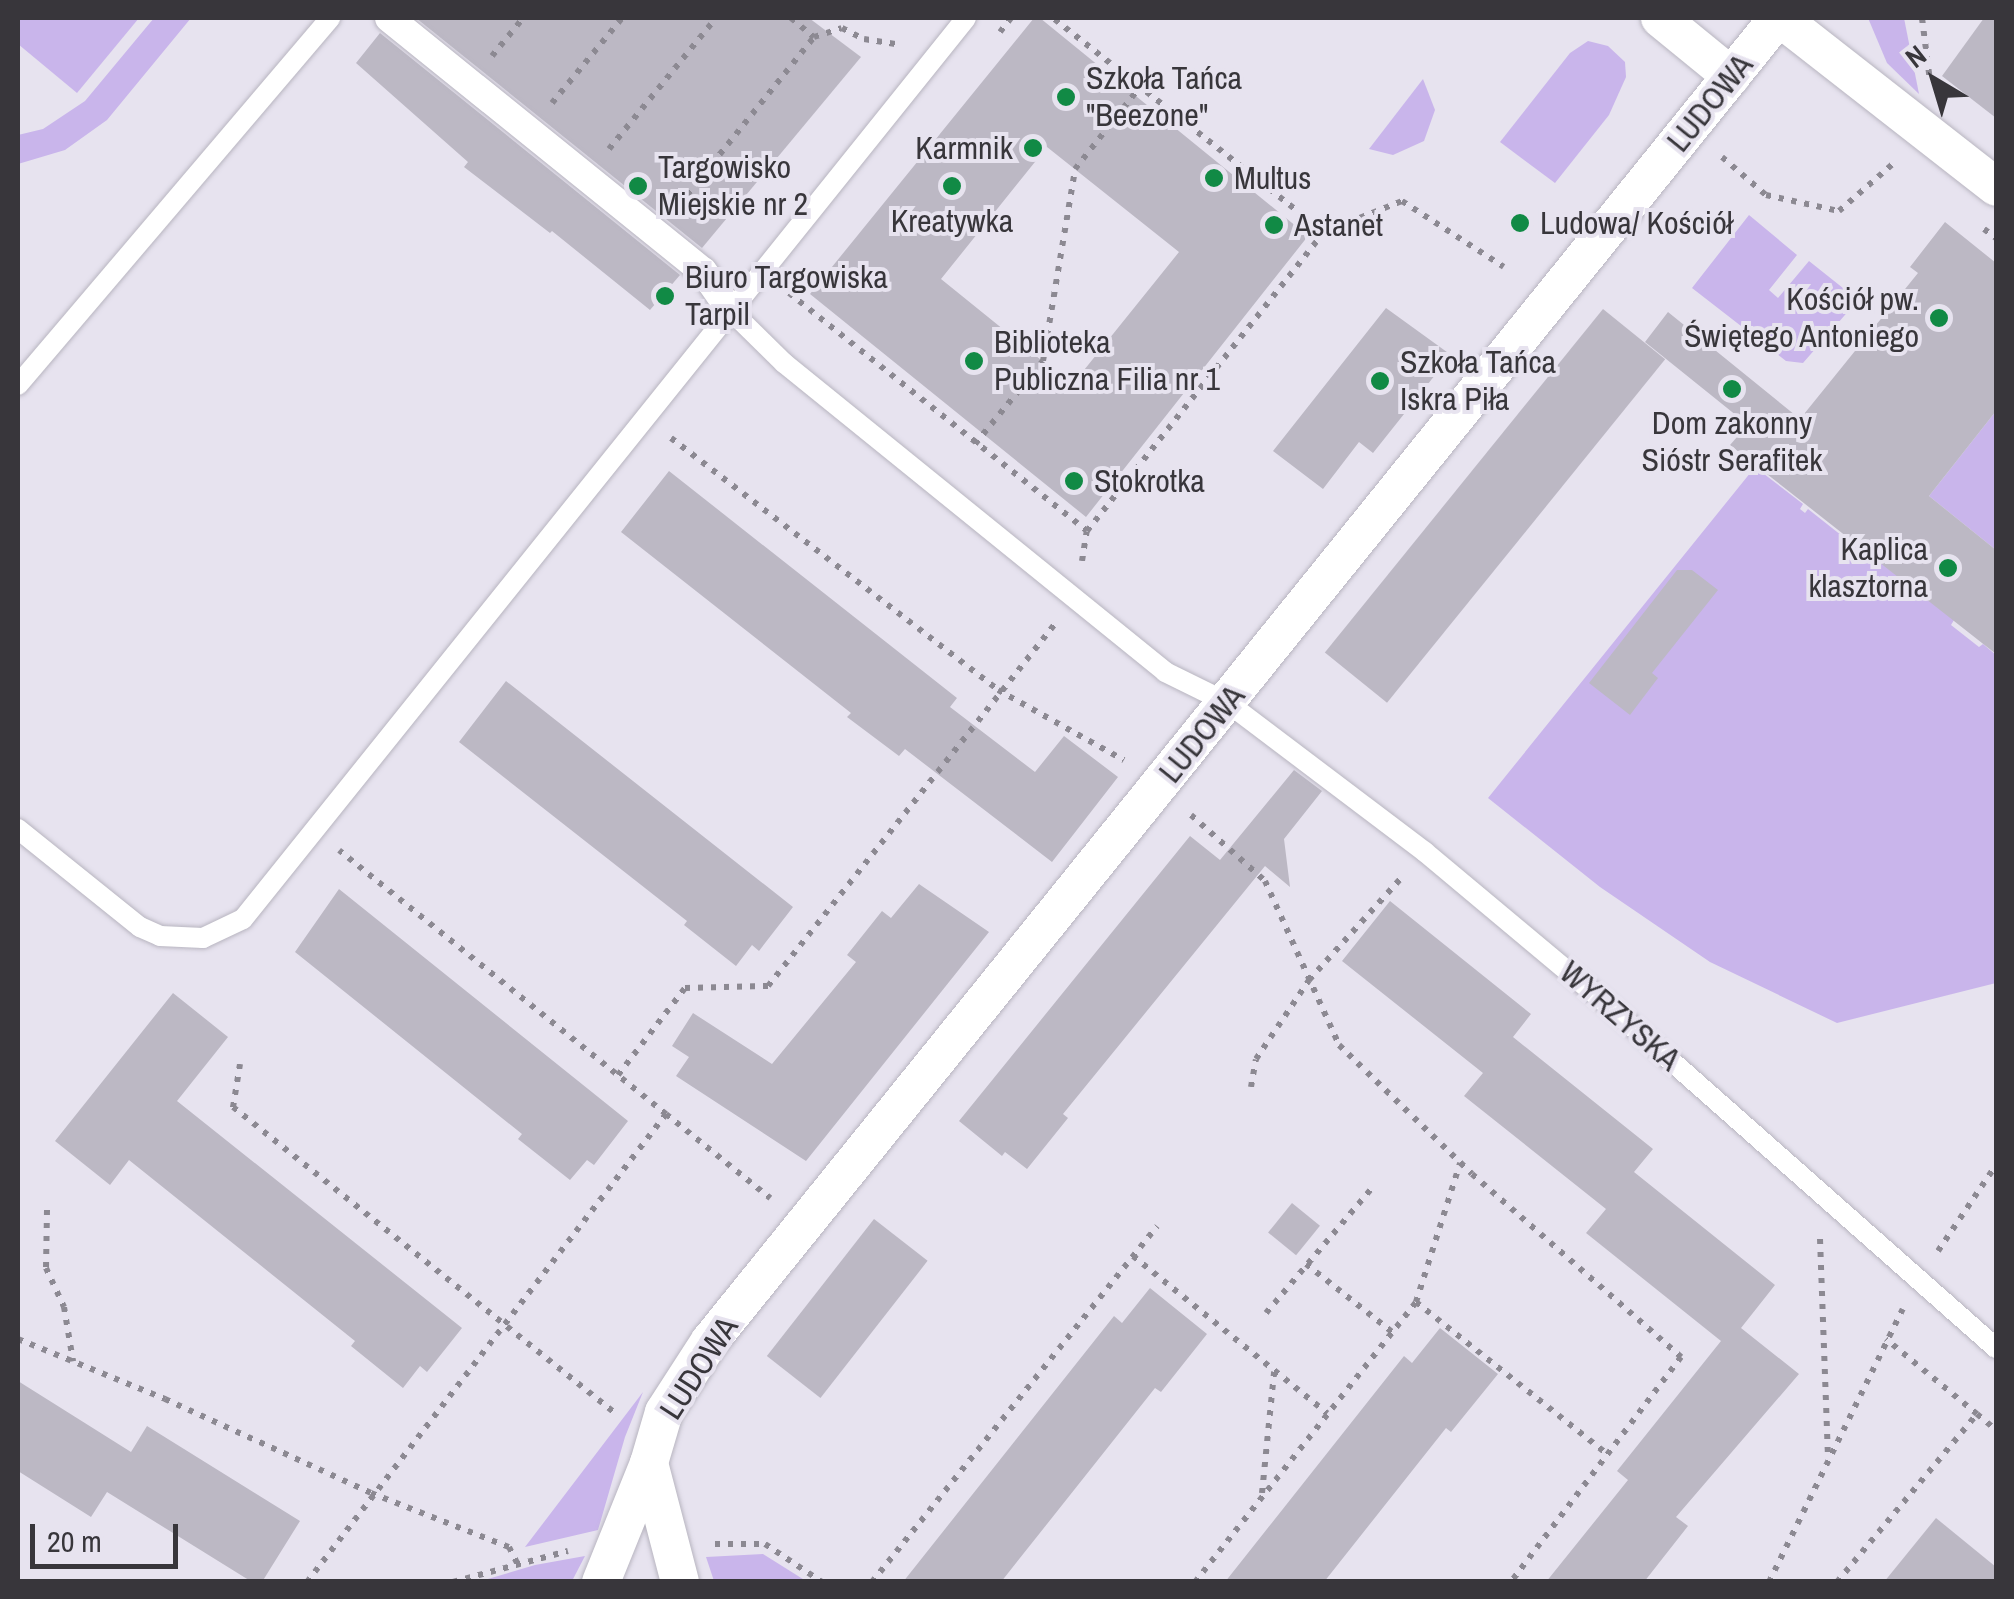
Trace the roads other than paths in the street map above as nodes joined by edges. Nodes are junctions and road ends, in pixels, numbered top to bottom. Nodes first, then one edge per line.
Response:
1 (330, 18) edge
2 (389, 18) edge
3 (966, 18) edge
4 (1660, 18) edge
5 (1780, 18) edge
6 (1731, 76) junction
7 (1996, 187) edge
8 (731, 311) junction
9 (18, 385) edge
10 (1228, 703) junction
11 (18, 829) edge
12 (1996, 1348) edge
13 (649, 1464) junction
14 (601, 1582) edge
15 (680, 1582) edge

1 - 9 lane
2 - 8 street
3 - 8 lane
4 - 6 street
5 - 6 street, LUDOWA
5 - 7 street
6 - 10 street, LUDOWA
8 - 10 lane, WYRZYSKA
8 - 11 lane
10 - 12 lane, WYRZYSKA
10 - 13 street, LUDOWA
13 - 14 street, LUDOWA
13 - 15 street

